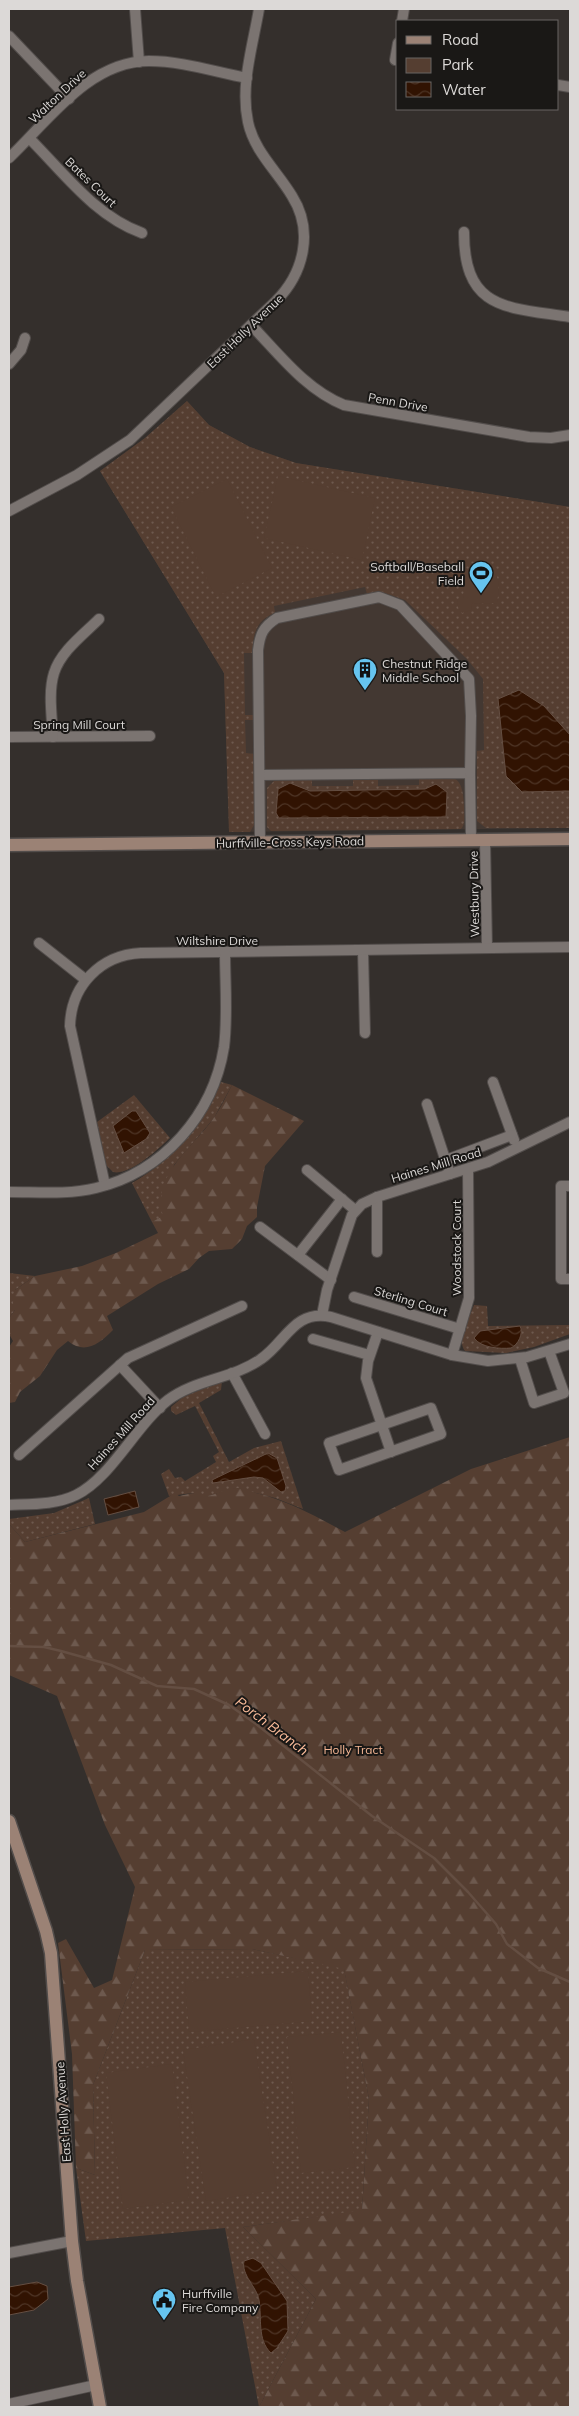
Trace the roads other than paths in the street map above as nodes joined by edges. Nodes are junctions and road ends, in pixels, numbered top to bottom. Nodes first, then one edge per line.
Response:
1 (135, 9) edge
2 (259, 9) edge
3 (9, 36) edge
4 (396, 54) edge
5 (395, 60) dead end
6 (139, 62) junction
7 (247, 78) junction
8 (69, 99) junction
9 (30, 139) junction
10 (9, 158) edge
11 (464, 232) dead end
12 (142, 233) dead end
13 (570, 317) edge
14 (251, 325) junction
15 (25, 338) dead end
16 (9, 364) edge
17 (570, 435) edge
18 (9, 511) edge
19 (99, 619) dead end
20 (150, 736) dead end
21 (9, 737) edge
22 (53, 737) junction
23 (470, 773) junction
24 (260, 775) junction
25 (570, 839) edge
26 (471, 840) junction
27 (485, 840) junction
28 (260, 842) junction
29 (9, 845) edge
30 (39, 943) dead end
31 (570, 947) edge
32 (487, 948) junction
33 (364, 950) junction
34 (225, 952) junction
35 (86, 980) junction
36 (365, 1033) dead end
37 (493, 1082) dead end
38 (427, 1104) dead end
39 (570, 1122) edge
40 (512, 1135) junction
41 (518, 1148) junction
42 (446, 1160) junction
43 (468, 1169) junction
44 (307, 1170) dead end
45 (450, 1174) junction
46 (105, 1185) junction
47 (570, 1186) edge
48 (9, 1192) edge
49 (377, 1197) junction
50 (342, 1199) junction
51 (356, 1210) junction
52 (260, 1227) dead end
53 (566, 1233) edge
54 (377, 1252) dead end
55 (298, 1255) junction
56 (570, 1279) edge
57 (331, 1280) junction
58 (354, 1297) dead end
59 (242, 1306) dead end
60 (322, 1315) junction
61 (460, 1329) junction
62 (378, 1332) junction
63 (313, 1339) dead end
64 (570, 1344) edge
65 (549, 1351) junction
66 (369, 1355) junction
67 (452, 1355) junction
68 (520, 1359) junction
69 (120, 1365) junction
70 (232, 1372) junction
71 (160, 1408) junction
72 (381, 1424) junction
73 (265, 1434) dead end
74 (391, 1452) junction
75 (19, 1455) dead end
76 (9, 1505) edge
77 (9, 1820) edge
78 (72, 2241) junction
79 (9, 2253) edge
80 (96, 2385) junction
81 (9, 2404) edge
82 (100, 2407) edge

1 - 6 street
2 - 7 street, East Holly Avenue
3 - 8 street
4 - 5 street
6 - 7 street, Walton Drive
6 - 8 street, Walton Drive
7 - 14 street, East Holly Avenue
8 - 9 street, Walton Drive
9 - 10 street, Walton Drive
9 - 12 street, Bates Court
11 - 13 street
14 - 17 street, Penn Drive
14 - 18 street, East Holly Avenue
15 - 16 street
19 - 22 street
20 - 22 street, Spring Mill Court
21 - 22 street, Spring Mill Court
23 - 24 street
23 - 24 street
23 - 26 street
24 - 28 street
25 - 27 street, Hurffville-Cross Keys Road
26 - 27 street, Hurffville-Cross Keys Road
26 - 28 street, Hurffville-Cross Keys Road
27 - 32 street, Westbury Drive
28 - 29 street, Hurffville-Cross Keys Road
30 - 35 street
31 - 32 street, Wiltshire Drive
32 - 33 street, Wiltshire Drive
33 - 34 street, Wiltshire Drive
33 - 36 street
34 - 35 street, Wiltshire Drive
34 - 46 street
35 - 46 street, Wiltshire Drive
37 - 40 street
38 - 42 street
39 - 41 street, Haines Mill Road
40 - 41 street
40 - 42 street
41 - 43 street, Haines Mill Road
42 - 45 street
43 - 45 street, Haines Mill Road
43 - 61 street, Woodstock Court
44 - 50 street
45 - 49 street, Haines Mill Road
46 - 48 street
47 - 53 street
49 - 51 street, Haines Mill Road
49 - 54 street
50 - 51 street
50 - 55 street
51 - 57 street
52 - 55 street
53 - 56 street
55 - 57 street
57 - 60 street
58 - 61 street, Sterling Court
59 - 69 street
60 - 62 street
60 - 70 street, Haines Mill Road
61 - 67 street, Woodstock Court
62 - 66 street
62 - 67 street
63 - 66 street
64 - 65 street
65 - 68 street
65 - 68 street
66 - 72 street
67 - 68 street
69 - 71 street
69 - 75 street
70 - 71 street, Haines Mill Road
70 - 73 street
71 - 76 street, Haines Mill Road
72 - 74 street
72 - 74 street
72 - 74 street
77 - 78 street, East Holly Avenue
78 - 79 street
78 - 80 street, East Holly Avenue
80 - 81 street
80 - 82 street, East Holly Avenue

